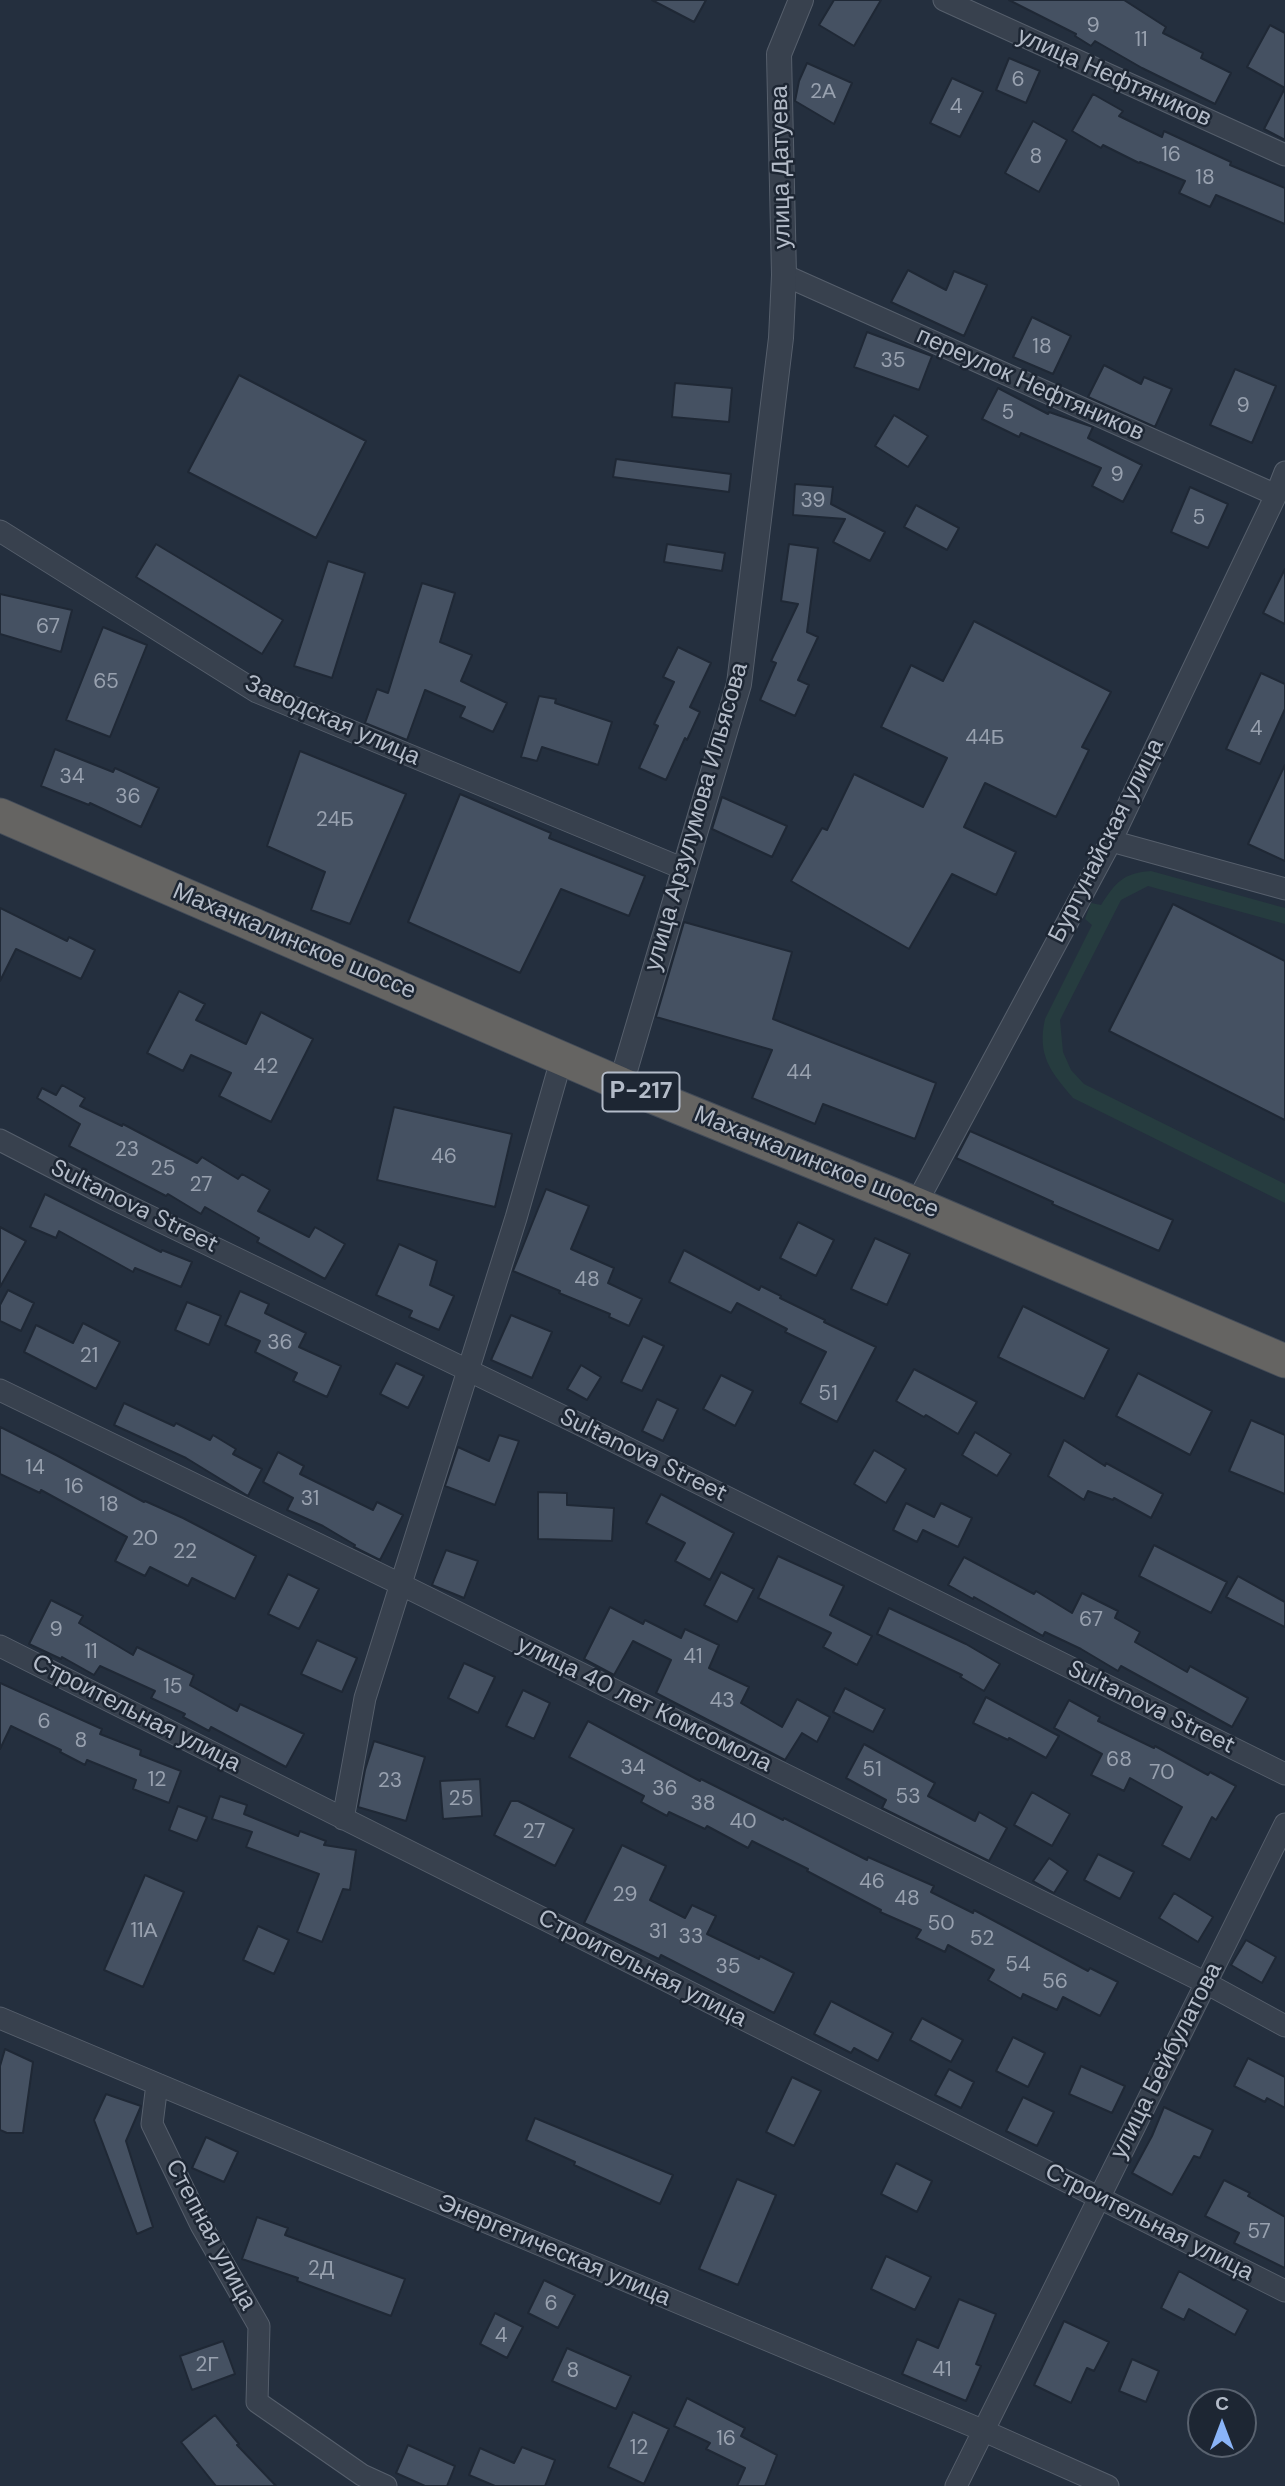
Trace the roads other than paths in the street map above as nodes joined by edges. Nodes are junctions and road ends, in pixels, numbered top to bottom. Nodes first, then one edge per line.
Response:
1 (801, 0) edge
2 (944, 0) edge
3 (1285, 155) edge
4 (784, 275) junction
5 (781, 338) joint
6 (1285, 472) edge
7 (1276, 495) junction
8 (0, 531) edge
9 (0, 815) edge
10 (1111, 841) junction
11 (684, 869) junction
12 (1285, 889) edge
13 (562, 1056) junction
14 (621, 1084) junction
15 (0, 1140) edge
16 (916, 1204) junction
17 (1285, 1361) edge
18 (469, 1371) junction
19 (0, 1390) edge
20 (400, 1584) junction
21 (0, 1646) edge
22 (1285, 1774) edge
23 (343, 1819) junction
24 (1285, 1824) edge
25 (1206, 1983) junction
26 (0, 2018) edge
27 (1285, 2026) edge
28 (157, 2084) junction
29 (1098, 2197) junction
30 (1285, 2291) edge
31 (982, 2430) junction
32 (386, 2486) edge
33 (956, 2486) edge
34 (1108, 2486) edge

1 - 4 street, улица Датуева
2 - 3 street, улица Нефтяников
4 - 5 street, улица Датуева
4 - 7 street, переулок Нефтяников
5 - 11 street, улица Арзулумова Ильясова
6 - 7 street, Буртунайская улица
7 - 10 street, Буртунайская улица
8 - 11 street, Заводская улица
9 - 13 highway, Махачкалинское шоссе / Р-217
10 - 12 street
10 - 16 street, Буртунайская улица
11 - 14 street, улица Арзулумова Ильясова
13 - 14 highway, Махачкалинское шоссе / Р-217
13 - 18 street
14 - 16 highway, Махачкалинское шоссе / Р-217
15 - 18 street, Sultanova Street
16 - 17 highway, Махачкалинское шоссе / Р-217
18 - 20 street
18 - 22 street, Sultanova Street
19 - 20 street, улица 40 лет Комсомола
20 - 23 street
20 - 25 street, улица 40 лет Комсомола
21 - 23 street, Строительная улица
23 - 29 street, Строительная улица
24 - 25 street, улица Бейбулатова
25 - 27 street, улица 40 лет Комсомола
25 - 29 street, улица Бейбулатова
26 - 28 street, Энергетическая улица
28 - 31 street, Энергетическая улица
28 - 32 street, Степная улица
29 - 30 street, Строительная улица
29 - 31 street, улица Бейбулатова
31 - 33 street, улица Бейбулатова
31 - 34 street, Энергетическая улица

